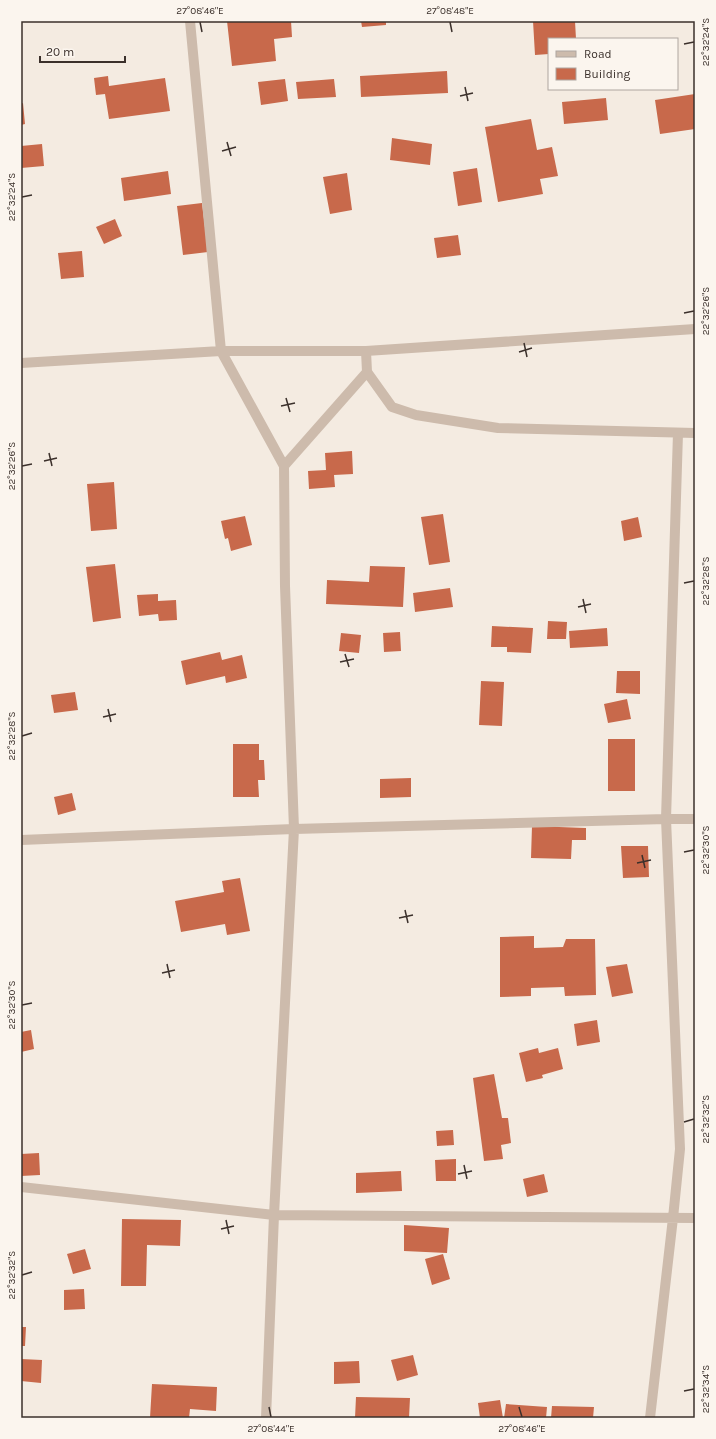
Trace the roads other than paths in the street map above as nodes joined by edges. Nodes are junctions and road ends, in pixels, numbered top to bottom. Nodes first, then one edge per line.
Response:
1 (190, 21) edge
2 (695, 329) edge
3 (222, 351) junction
4 (366, 351) junction
5 (21, 363) edge
6 (366, 372) junction
7 (695, 432) edge
8 (678, 433) junction
9 (284, 466) junction
10 (666, 819) junction
11 (695, 819) edge
12 (294, 829) junction
13 (21, 840) edge
14 (21, 1187) edge
15 (274, 1215) junction
16 (673, 1218) junction
17 (695, 1218) edge
18 (266, 1418) edge
19 (650, 1418) edge

1 - 3 street
2 - 4 street
3 - 4 street
3 - 5 street
3 - 9 street
4 - 6 street
6 - 8 street
6 - 9 street
7 - 8 street
8 - 10 street
9 - 12 street
10 - 11 street
10 - 12 street
10 - 16 street
12 - 13 street
12 - 15 street
14 - 15 street
15 - 16 street
15 - 18 street
16 - 17 street
16 - 19 street

